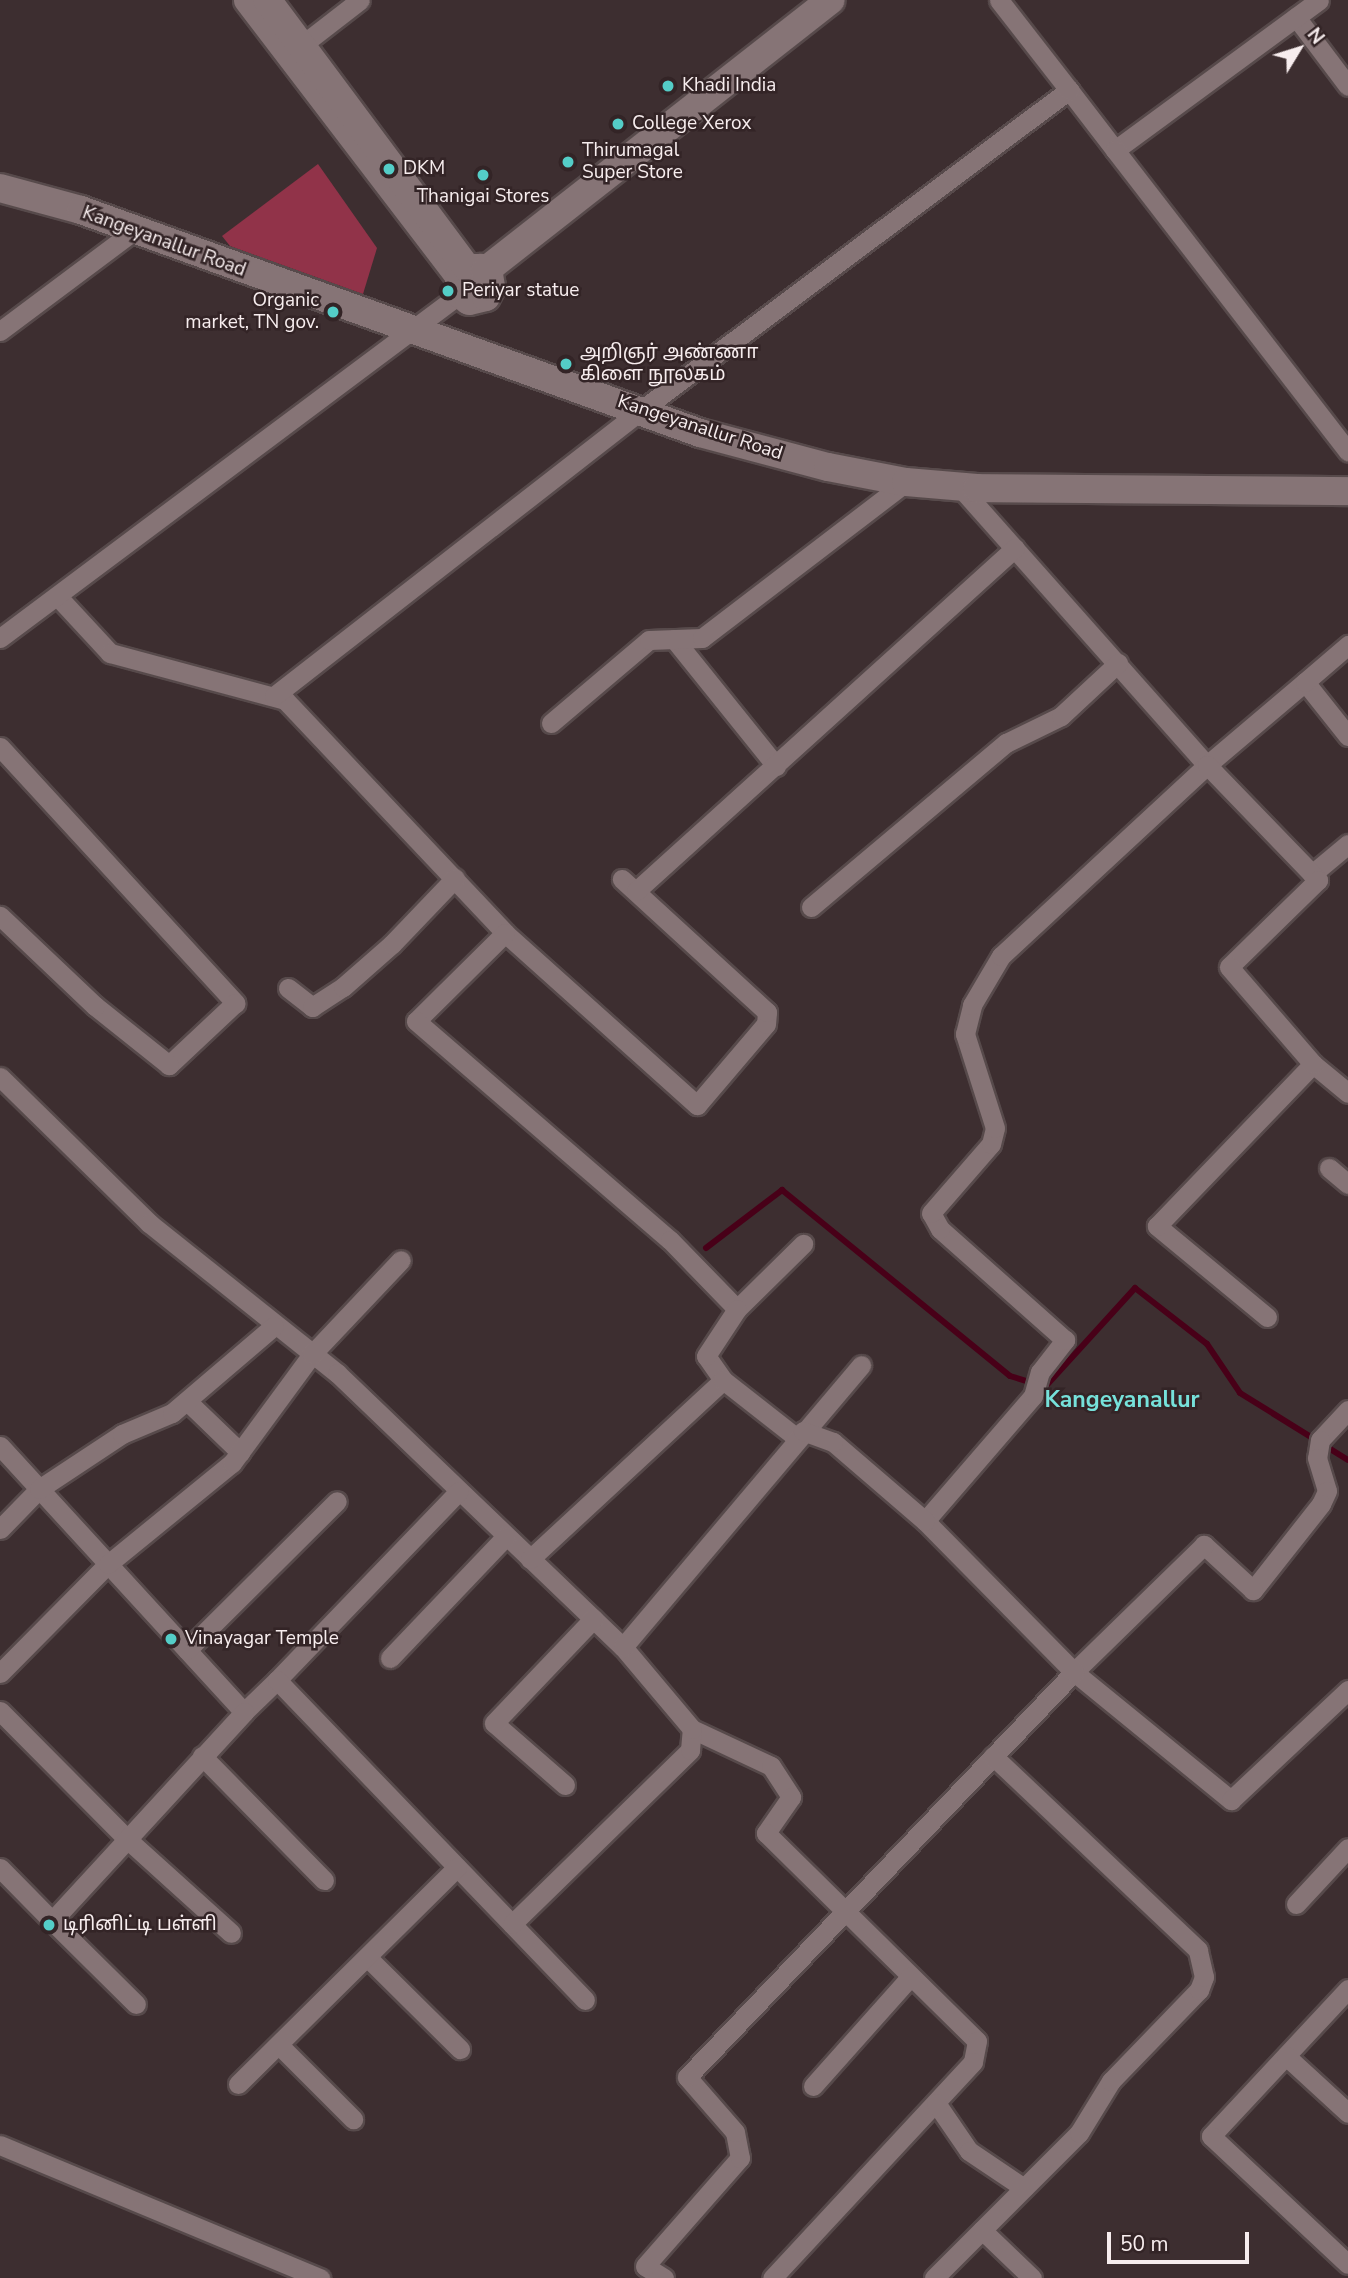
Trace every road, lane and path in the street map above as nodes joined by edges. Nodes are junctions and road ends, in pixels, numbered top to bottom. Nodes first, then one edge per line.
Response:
1 (248, 0) edge
2 (267, 0) edge
3 (360, 0) edge
4 (831, 0) edge
5 (999, 0) edge
6 (1320, 0) edge
7 (1296, 18) junction
8 (302, 46) junction
9 (1348, 86) edge
10 (1069, 90) junction
11 (1115, 150) junction
12 (0, 188) edge
13 (135, 230) junction
14 (468, 277) junction
15 (407, 330) junction
16 (0, 331) edge
17 (640, 411) junction
18 (1348, 451) edge
19 (906, 482) junction
20 (959, 486) junction
21 (1348, 492) edge
22 (1015, 548) junction
23 (59, 598) junction
24 (0, 638) edge
25 (674, 639) junction
26 (1348, 645) edge
27 (1118, 663) junction
28 (1305, 682) junction
29 (274, 696) junction
30 (551, 723) dead end
31 (1348, 736) edge
32 (0, 747) edge
33 (1207, 765) junction
34 (776, 766) junction
35 (1348, 844) edge
36 (1312, 874) junction
37 (455, 878) junction
38 (811, 907) dead end
39 (0, 916) edge
40 (505, 933) junction
41 (288, 988) dead end
42 (1313, 1064) junction
43 (3, 1085) edge
44 (1348, 1093) edge
45 (1329, 1168) dead end
46 (1348, 1184) edge
47 (803, 1244) dead end
48 (401, 1260) dead end
49 (737, 1309) junction
50 (1267, 1317) dead end
51 (274, 1326) junction
52 (312, 1354) junction
53 (861, 1365) dead end
54 (723, 1380) junction
55 (187, 1401) junction
56 (1348, 1410) edge
57 (800, 1435) junction
58 (0, 1446) edge
59 (240, 1452) junction
60 (39, 1489) junction
61 (458, 1491) junction
62 (337, 1501) dead end
63 (925, 1521) junction
64 (0, 1529) edge
65 (506, 1536) junction
66 (530, 1559) junction
67 (108, 1564) junction
68 (593, 1619) junction
69 (623, 1647) junction
70 (187, 1650) junction
71 (390, 1658) dead end
72 (1074, 1672) junction
73 (0, 1673) edge
74 (277, 1680) junction
75 (1348, 1690) edge
76 (0, 1711) edge
77 (244, 1712) junction
78 (692, 1729) junction
79 (202, 1756) junction
80 (993, 1756) junction
81 (565, 1785) dead end
82 (127, 1839) junction
83 (1348, 1848) edge
84 (457, 1867) junction
85 (0, 1868) edge
86 (324, 1880) dead end
87 (1296, 1904) dead end
88 (844, 1911) junction
89 (52, 1921) junction
90 (512, 1924) junction
91 (231, 1933) dead end
92 (367, 1957) junction
93 (911, 1976) junction
94 (1348, 1989) edge
95 (585, 2000) dead end
96 (136, 2004) dead end
97 (279, 2045) junction
98 (460, 2049) dead end
99 (1286, 2056) junction
100 (239, 2084) dead end
101 (813, 2086) dead end
102 (936, 2103) junction
103 (1348, 2113) edge
104 (352, 2119) dead end
105 (0, 2144) edge
106 (1024, 2188) junction
107 (982, 2230) junction
108 (1348, 2264) edge
109 (320, 2278) edge
110 (664, 2278) edge
111 (772, 2278) edge
112 (934, 2278) edge
113 (1032, 2278) edge

1 - 14 street
2 - 8 street
3 - 8 street
4 - 14 street
5 - 10 street
6 - 7 street
7 - 9 street
7 - 11 street
8 - 14 street
10 - 11 street
10 - 17 street
11 - 18 street
12 - 13 street, Kangeyanallur Road
13 - 15 street, Kangeyanallur Road
13 - 16 street
14 - 15 street
15 - 17 street, Kangeyanallur Road
15 - 23 street
17 - 19 street, Kangeyanallur Road
17 - 29 street
19 - 20 street, Kangeyanallur Road
19 - 25 street
20 - 21 street, Kangeyanallur Road
20 - 22 street
22 - 27 street
22 - 34 street
23 - 24 street
23 - 29 street
25 - 30 street
25 - 34 street
26 - 28 street
27 - 33 street
27 - 38 street
28 - 31 street
28 - 33 street
29 - 37 street
32 - 39 street
33 - 36 street
33 - 63 street
34 - 40 street
35 - 36 street
36 - 42 street
37 - 40 street
37 - 41 street
40 - 49 street
42 - 44 street
42 - 50 street
43 - 51 street
45 - 46 street
47 - 49 street
48 - 52 street
49 - 54 street
51 - 52 street
51 - 55 street
52 - 59 street
52 - 61 street
53 - 57 street
54 - 57 street
54 - 66 street
55 - 59 street
55 - 60 street
56 - 72 street
57 - 63 street
57 - 69 street
58 - 60 street
59 - 67 street
60 - 64 street
60 - 67 street
61 - 65 street
61 - 74 street
62 - 70 street
63 - 72 street
65 - 66 street
65 - 71 street
66 - 68 street
67 - 70 street
67 - 73 street
68 - 69 street
68 - 81 street
69 - 78 street
70 - 77 street
72 - 75 street
72 - 80 street
74 - 77 street
74 - 84 street
76 - 82 street
77 - 79 street
78 - 88 street
78 - 90 street
79 - 82 street
79 - 86 street
80 - 88 street
80 - 106 street
82 - 89 street
82 - 91 street
83 - 87 street
84 - 90 street
84 - 92 street
85 - 89 street
88 - 93 street
88 - 110 street
89 - 96 street
90 - 95 street
92 - 97 street
92 - 98 street
93 - 101 street
93 - 102 street
94 - 99 street
97 - 100 street
97 - 104 street
99 - 103 street
99 - 108 street
102 - 106 street
102 - 111 street
105 - 109 street
106 - 107 street
107 - 112 street
107 - 113 street

